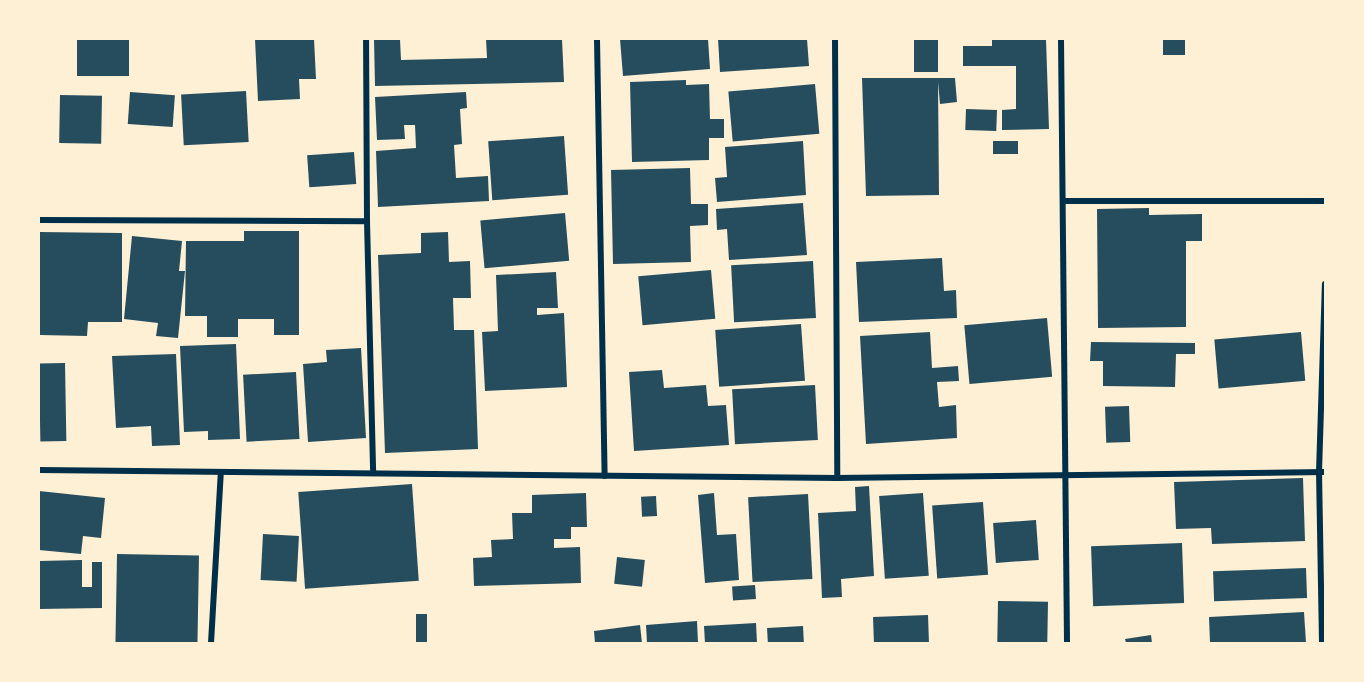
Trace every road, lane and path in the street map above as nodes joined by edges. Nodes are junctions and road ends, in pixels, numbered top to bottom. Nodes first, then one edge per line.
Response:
1 (366, 39) edge
2 (597, 39) edge
3 (835, 39) edge
4 (1061, 39) edge
5 (1063, 201) junction
6 (1325, 201) edge
7 (39, 220) edge
8 (368, 221) junction
9 (1325, 284) edge
10 (39, 470) edge
11 (373, 471) junction
12 (221, 472) junction
13 (1322, 472) edge
14 (605, 476) junction
15 (837, 478) junction
16 (1063, 478) junction
17 (211, 643) edge
18 (1067, 643) edge
19 (1322, 643) edge

1 - 8 street
2 - 14 street
3 - 15 street
4 - 5 street
5 - 6 street
5 - 16 street
7 - 8 street
8 - 11 street
9 - 13 street
10 - 12 street
11 - 12 street
11 - 14 street
12 - 17 street
13 - 16 street
13 - 19 street
14 - 15 street
15 - 16 street
16 - 18 street

